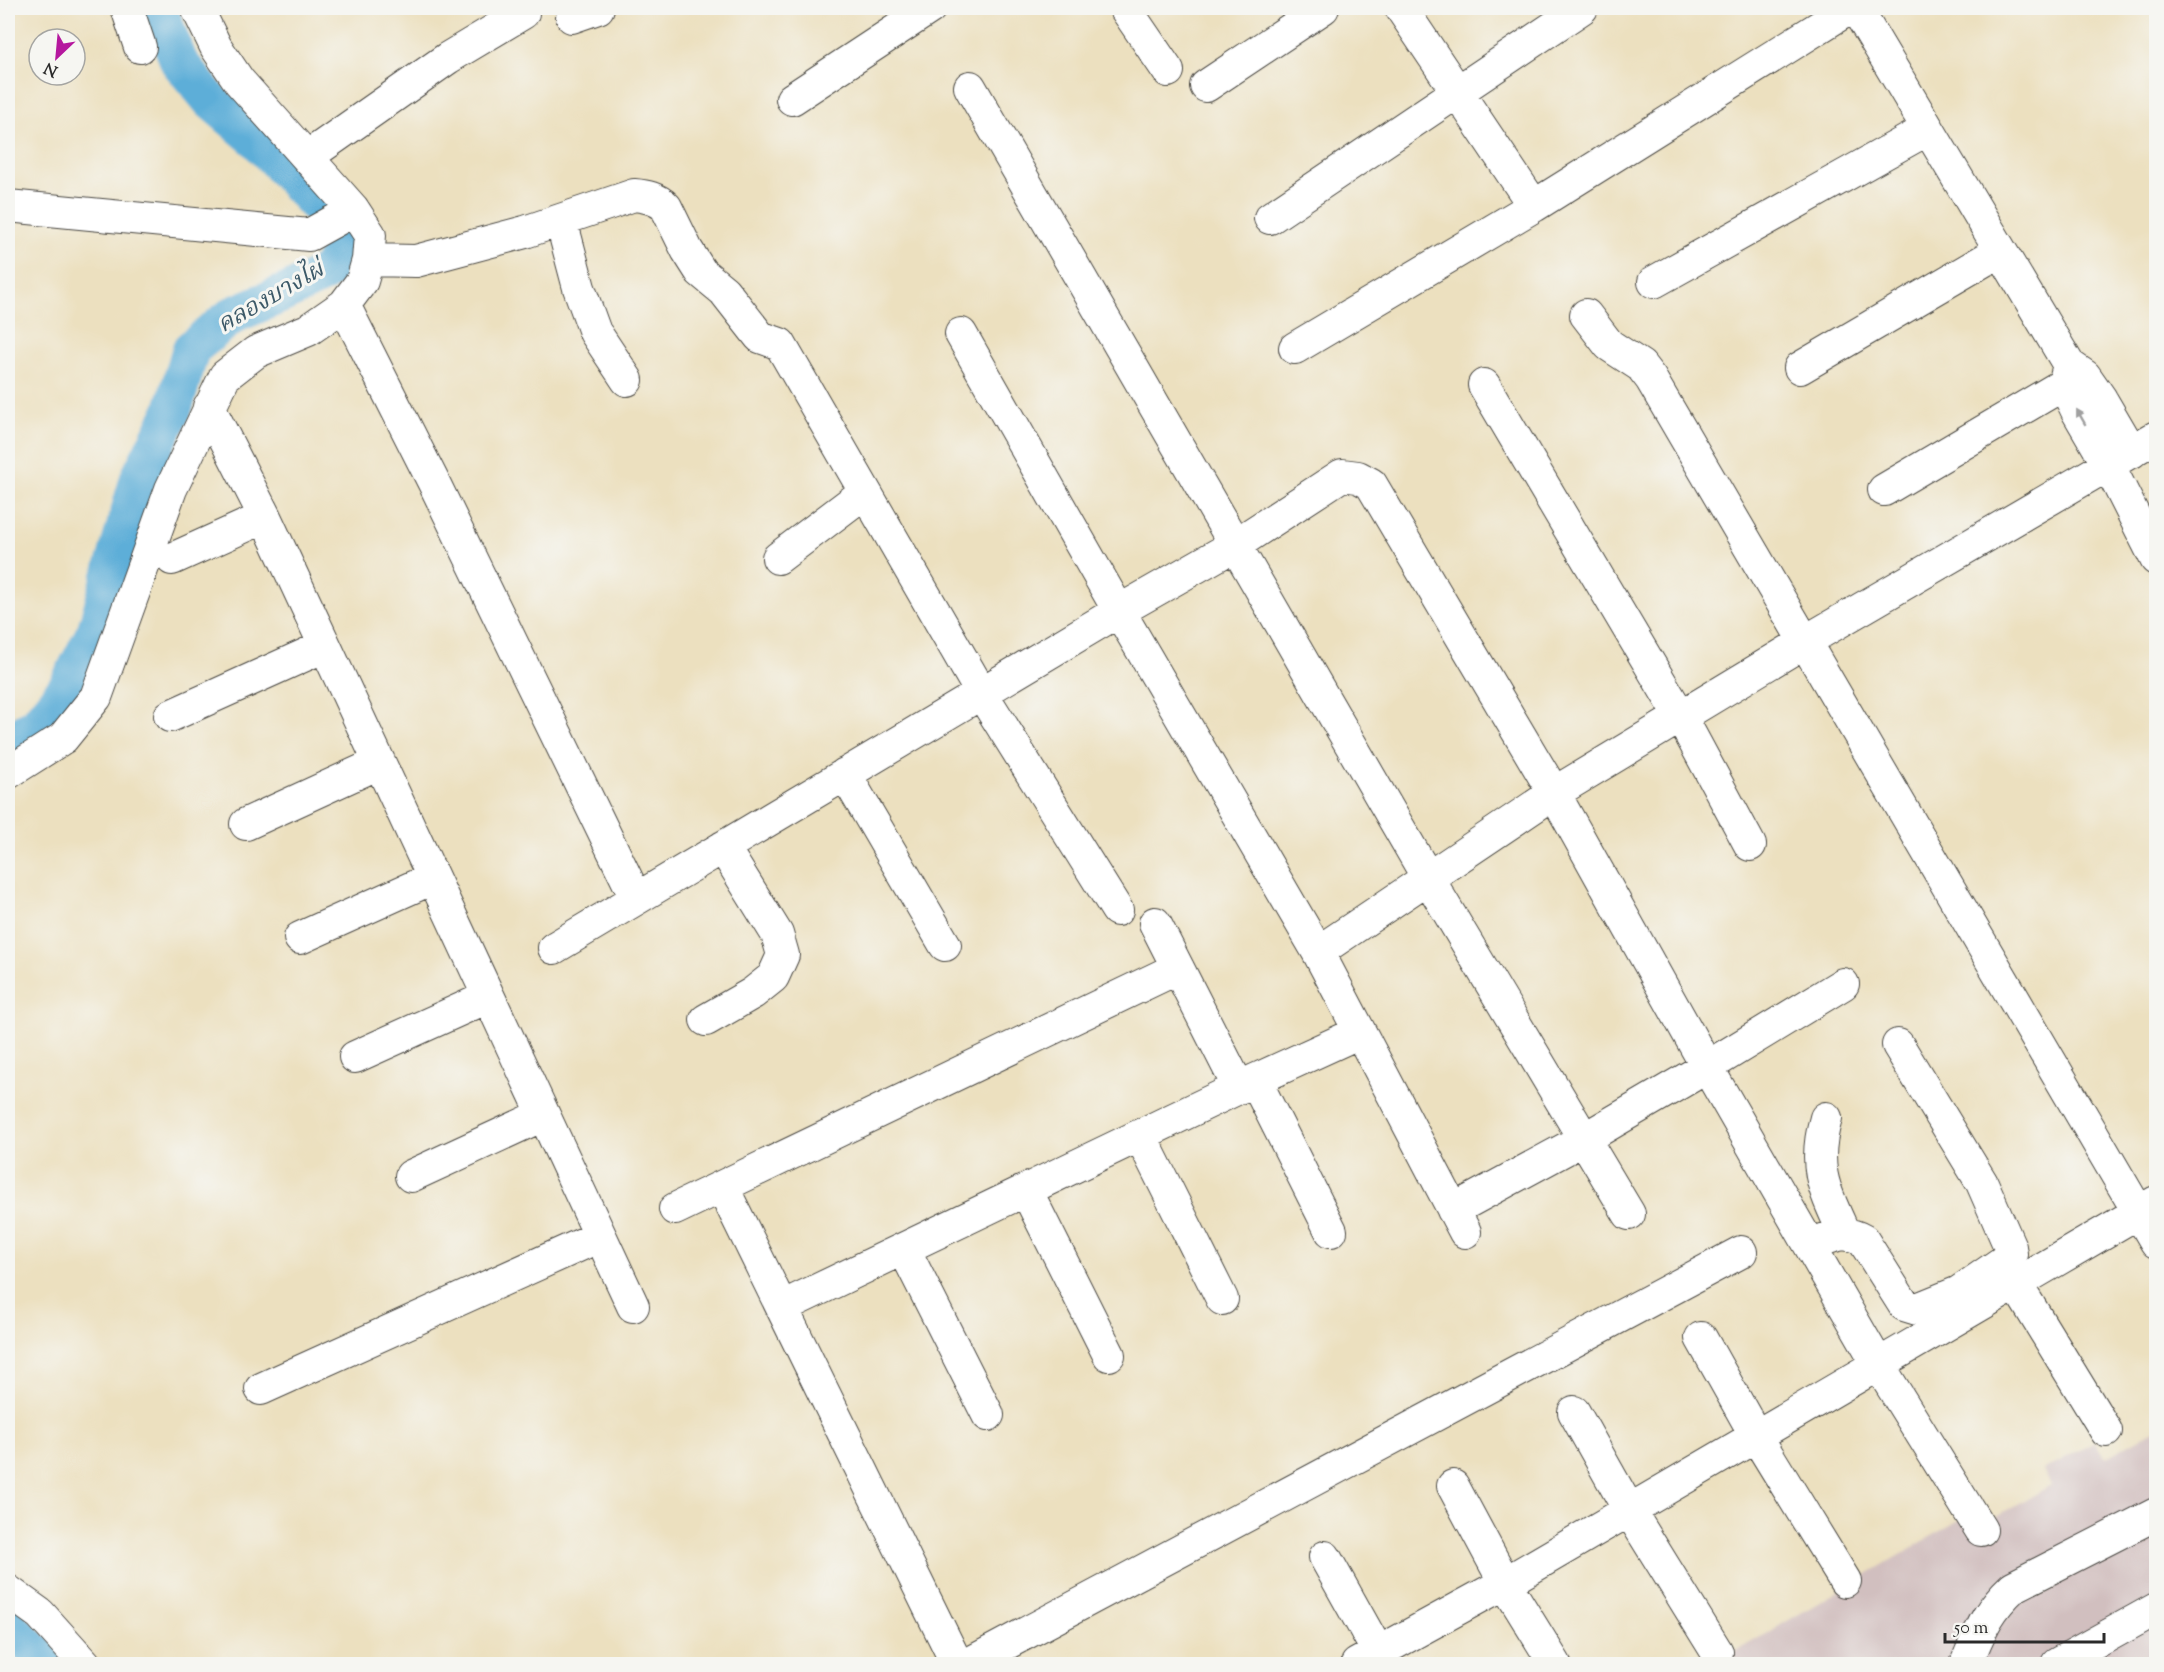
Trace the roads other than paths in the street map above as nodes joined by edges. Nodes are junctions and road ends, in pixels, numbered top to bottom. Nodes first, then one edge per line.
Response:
1 (128, 8) edge
2 (196, 8) edge
3 (930, 8) edge
4 (1125, 8) edge
5 (1323, 8) edge
6 (1401, 8) edge
7 (1582, 8) edge
8 (1850, 8) edge
9 (1856, 8) edge
10 (523, 14) dead end
11 (140, 47) dead end
12 (1168, 70) dead end
13 (1206, 86) dead end
14 (970, 87) dead end
15 (1456, 92) junction
16 (792, 99) dead end
17 (1928, 129) junction
18 (307, 157) junction
19 (1534, 206) junction
20 (8, 207) edge
21 (341, 217) junction
22 (1270, 218) dead end
23 (561, 220) junction
24 (2000, 251) junction
25 (368, 260) junction
26 (1654, 282) dead end
27 (344, 305) junction
28 (1586, 315) dead end
29 (961, 334) dead end
30 (1294, 348) dead end
31 (1800, 368) dead end
32 (2073, 375) junction
33 (627, 380) dead end
34 (1484, 385) dead end
35 (209, 406) junction
36 (2133, 452) edge
37 (1884, 490) dead end
38 (865, 492) junction
39 (265, 517) junction
40 (1234, 545) junction
41 (778, 558) dead end
42 (172, 559) dead end
43 (2157, 559) edge
44 (1119, 611) junction
45 (1806, 641) junction
46 (325, 646) junction
47 (982, 694) junction
48 (170, 716) dead end
49 (1682, 717) junction
50 (379, 763) junction
51 (8, 773) edge
52 (845, 774) junction
53 (1554, 793) junction
54 (246, 824) dead end
55 (1750, 844) dead end
56 (723, 847) junction
57 (433, 878) junction
58 (1428, 878) junction
59 (636, 898) junction
60 (1118, 910) dead end
61 (1155, 923) dead end
62 (300, 938) dead end
63 (945, 945) dead end
64 (554, 948) dead end
65 (1318, 952) junction
66 (1178, 968) junction
67 (1843, 984) dead end
68 (488, 997) junction
69 (706, 1020) dead end
70 (1360, 1032) junction
71 (1898, 1045) dead end
72 (356, 1057) dead end
73 (1707, 1067) junction
74 (1247, 1084) junction
75 (543, 1115) junction
76 (1826, 1118) dead end
77 (1140, 1135) junction
78 (1584, 1139) junction
79 (411, 1176) dead end
80 (723, 1188) junction
81 (1026, 1190) junction
82 (2147, 1207) edge
83 (675, 1209) dead end
84 (1629, 1214) dead end
85 (1331, 1231) dead end
86 (1844, 1233) junction
87 (600, 1236) junction
88 (2157, 1242) edge
89 (1810, 1245) junction
90 (904, 1249) junction
91 (1741, 1252) dead end
92 (2016, 1284) junction
93 (1222, 1299) dead end
94 (633, 1306) dead end
95 (782, 1307) junction
96 (1701, 1338) dead end
97 (1109, 1355) dead end
98 (1878, 1364) junction
99 (261, 1389) dead end
100 (1574, 1412) dead end
101 (988, 1415) dead end
102 (2106, 1431) dead end
103 (1756, 1436) junction
104 (1453, 1486) dead end
105 (1629, 1510) junction
106 (2157, 1514) edge
107 (1981, 1530) dead end
108 (1325, 1557) dead end
109 (1845, 1581) dead end
110 (1505, 1583) junction
111 (8, 1591) edge
112 (2157, 1609) edge
113 (1717, 1652) dead end
114 (1367, 1658) edge
115 (85, 1665) edge
116 (957, 1665) edge
117 (968, 1665) edge
118 (1555, 1665) edge
119 (1966, 1665) edge
120 (2057, 1665) edge

1 - 11 street
2 - 18 street
3 - 16 street
4 - 12 street
5 - 13 street
6 - 15 street
7 - 15 street
8 - 19 street
9 - 17 street
10 - 18 street
14 - 40 street
15 - 19 street
15 - 22 street
17 - 24 street
17 - 26 street
18 - 21 street
19 - 30 street
20 - 21 street
21 - 25 street
23 - 25 street
23 - 33 street
23 - 38 street
24 - 31 street
24 - 32 street
25 - 27 street
27 - 35 street
27 - 59 street
28 - 45 street
29 - 44 street
32 - 36 street
32 - 37 street
34 - 49 street
35 - 39 street
35 - 51 street
36 - 43 street
36 - 45 street
38 - 41 street
38 - 47 street
39 - 42 street
39 - 46 street
40 - 44 street
40 - 53 street
40 - 58 street
44 - 47 street
44 - 65 street
45 - 49 street
45 - 82 street
46 - 48 street
46 - 50 street
47 - 52 street
47 - 60 street
49 - 53 street
49 - 55 street
50 - 54 street
50 - 57 street
52 - 56 street
52 - 63 street
53 - 58 street
53 - 73 street
56 - 59 street
56 - 69 street
57 - 62 street
57 - 68 street
58 - 65 street
58 - 78 street
59 - 64 street
61 - 66 street
65 - 70 street
66 - 74 street
66 - 80 street
67 - 73 street
68 - 72 street
68 - 75 street
70 - 74 street
70 - 78 street
71 - 86 street
73 - 78 street
73 - 89 street
74 - 77 street
74 - 85 street
75 - 79 street
75 - 87 street
76 - 86 street
77 - 81 street
77 - 93 street
78 - 84 street
80 - 83 street
80 - 95 street
81 - 90 street
81 - 97 street
82 - 88 street
82 - 92 street
86 - 89 street
87 - 94 street
87 - 99 street
89 - 98 street
90 - 95 street
90 - 101 street
91 - 117 street
92 - 98 street
92 - 102 street
95 - 116 street
96 - 103 street
98 - 103 street
98 - 107 street
100 - 105 street
103 - 105 street
103 - 109 street
104 - 110 street
105 - 110 street
105 - 113 street
106 - 119 street
108 - 114 street
110 - 114 street
110 - 118 street
111 - 115 street
112 - 120 street

